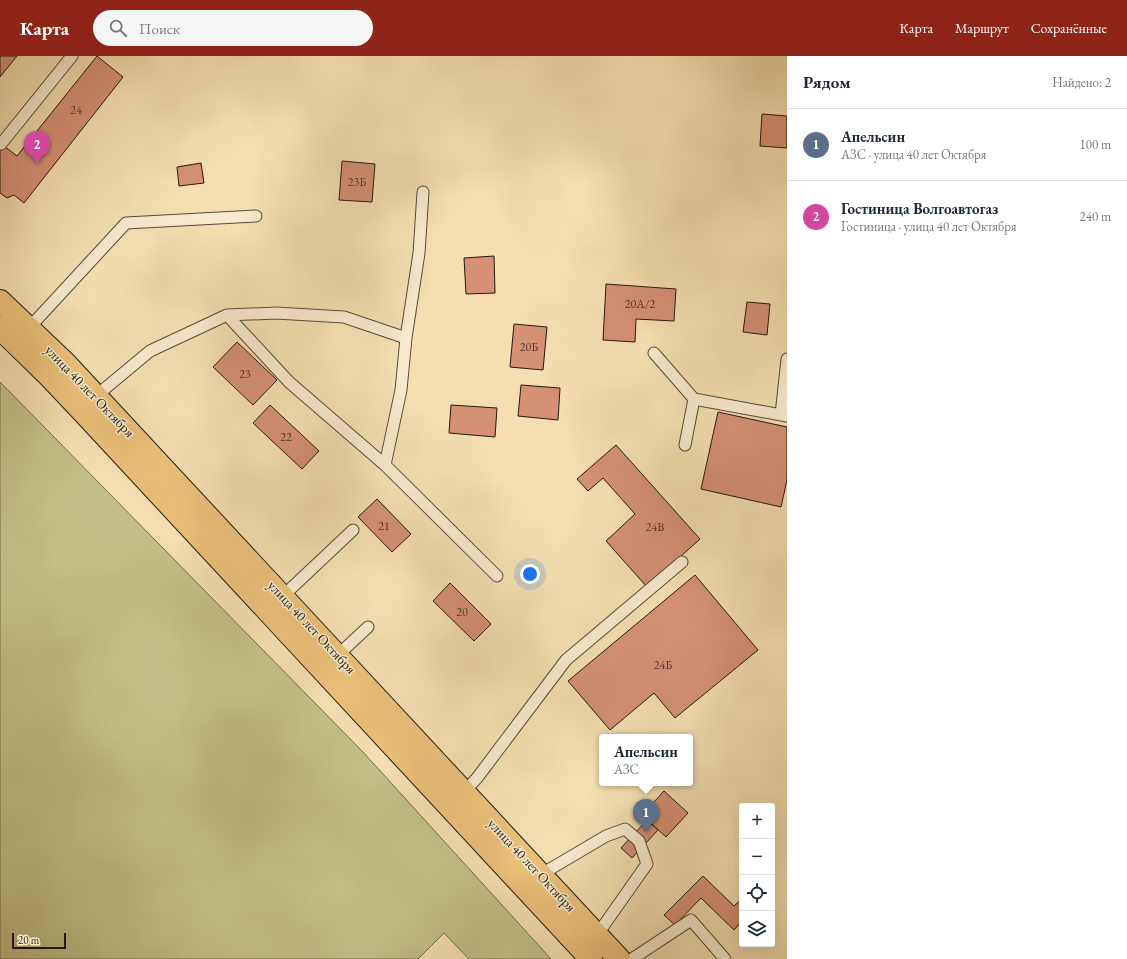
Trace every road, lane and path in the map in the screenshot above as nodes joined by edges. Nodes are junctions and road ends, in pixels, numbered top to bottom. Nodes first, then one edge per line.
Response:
1 (72, 56) edge
2 (1, 144) dead end
3 (423, 192) dead end
4 (256, 216) dead end
5 (0, 301) edge
6 (227, 315) junction
7 (0, 328) edge
8 (29, 328) junction
9 (406, 338) junction
10 (654, 353) dead end
11 (787, 359) edge
12 (96, 396) junction
13 (694, 399) junction
14 (784, 416) edge
15 (685, 445) dead end
16 (385, 466) junction
17 (353, 530) dead end
18 (682, 562) dead end
19 (497, 576) dead end
20 (283, 596) junction
21 (368, 627) dead end
22 (338, 655) junction
23 (464, 792) junction
24 (540, 875) junction
25 (596, 935) junction
26 (591, 959) edge
27 (619, 959) edge
28 (632, 959) edge
29 (725, 959) edge

1 - 2 lane
3 - 9 lane
4 - 8 lane
5 - 8 main road, улица 40 лет Октября
6 - 9 lane
6 - 12 lane
6 - 16 lane
7 - 26 main road, улица 40 лет Октября
8 - 12 main road, улица 40 лет Октября
9 - 16 lane
10 - 13 lane
11 - 14 lane
12 - 20 main road, улица 40 лет Октября
13 - 14 lane
13 - 15 lane
16 - 19 lane
17 - 20 lane
18 - 23 lane
20 - 22 main road, улица 40 лет Октября
21 - 22 lane
22 - 23 main road, улица 40 лет Октября
23 - 24 main road, улица 40 лет Октября
24 - 25 main road, улица 40 лет Октября
24 - 25 lane
25 - 27 main road, улица 40 лет Октября
28 - 29 lane

